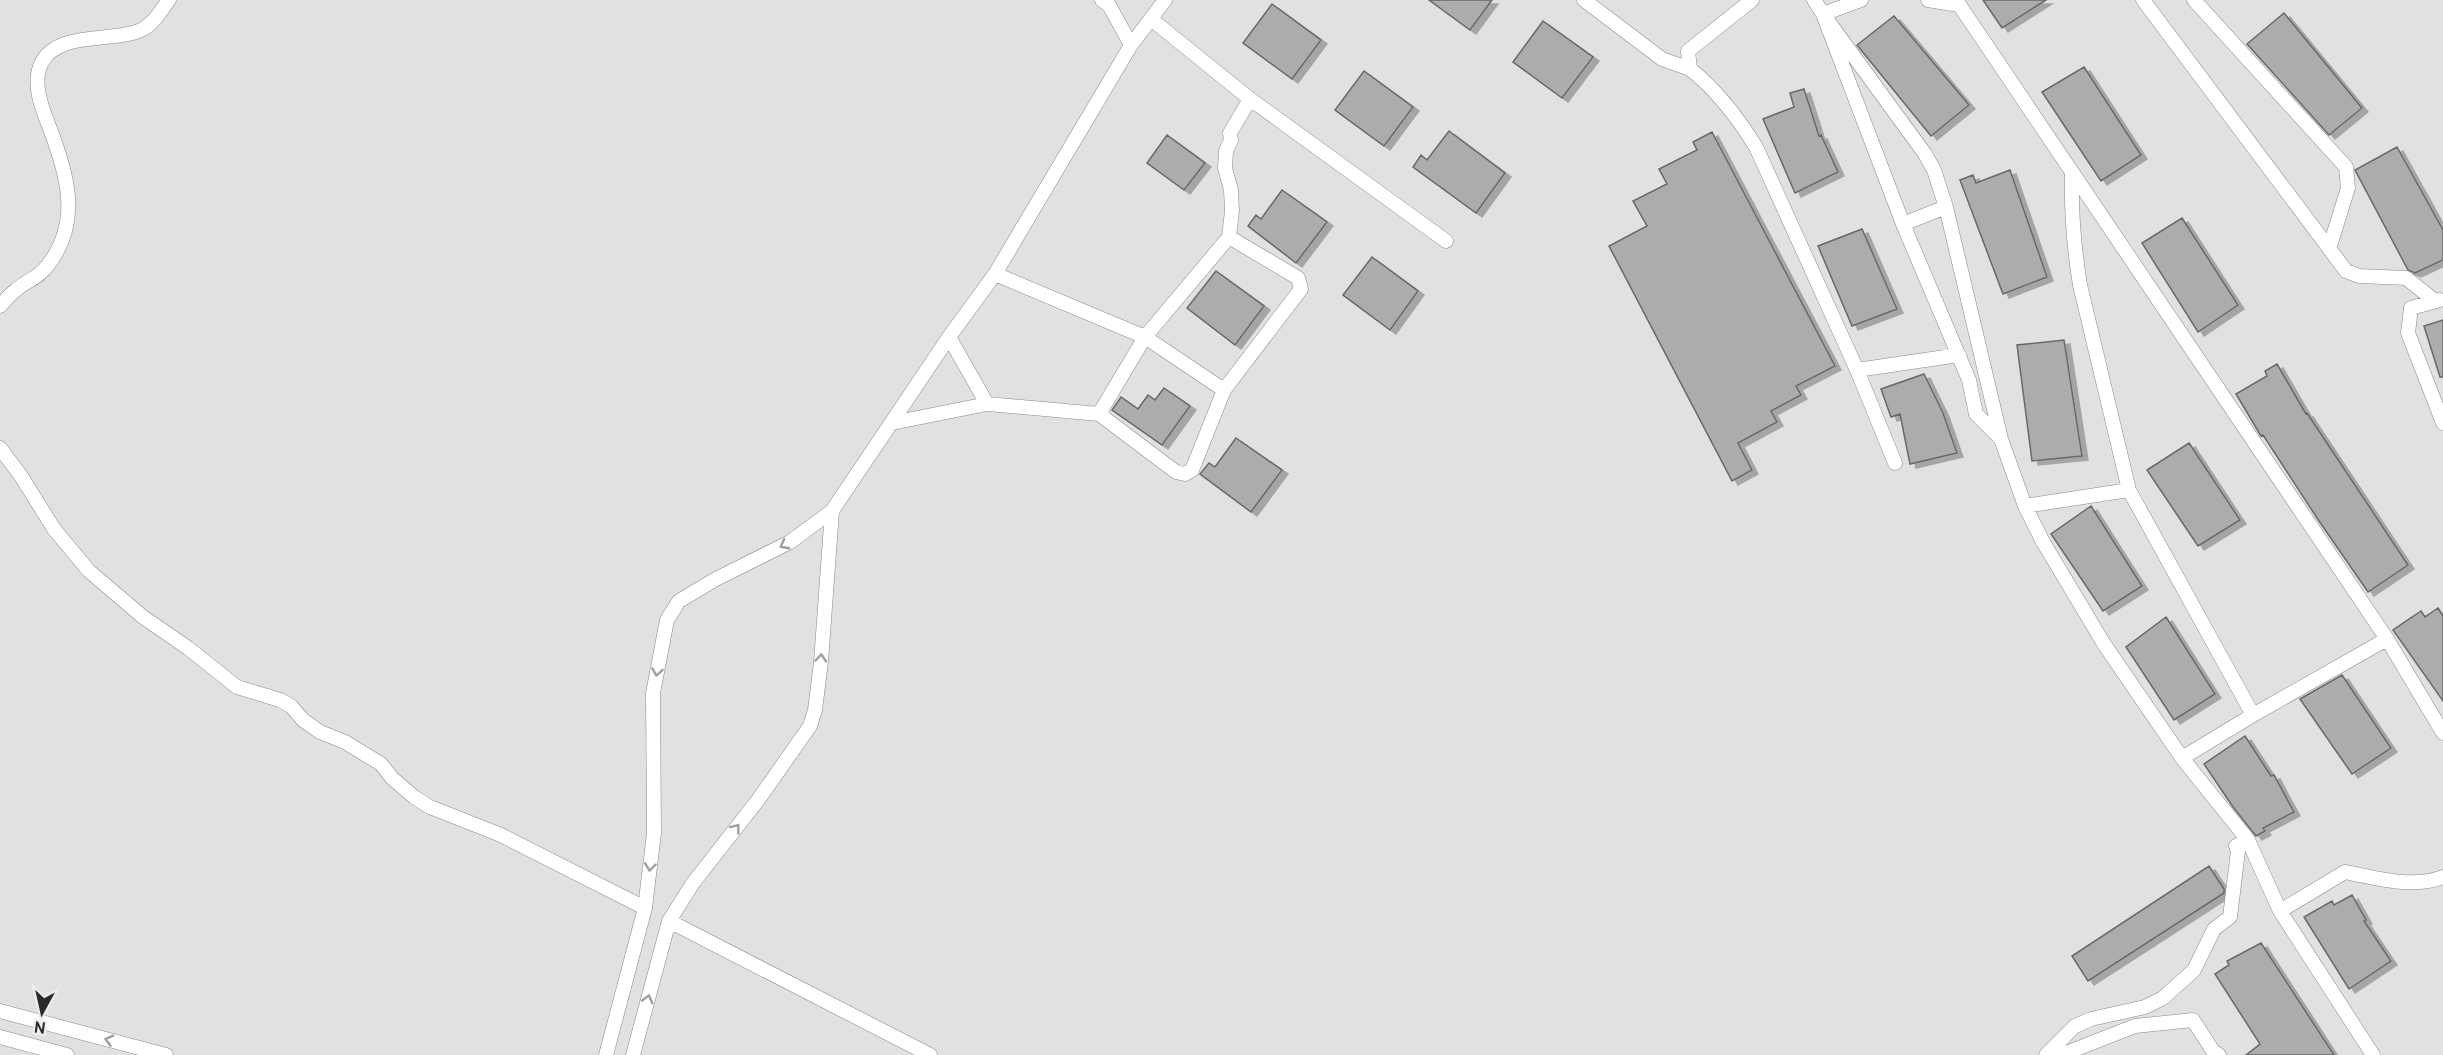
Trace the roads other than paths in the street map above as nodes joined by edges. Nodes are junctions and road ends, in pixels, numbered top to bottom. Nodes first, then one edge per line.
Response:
1 (169, 0) edge
2 (1102, 0) edge
3 (1165, 0) edge
4 (1584, 0) edge
5 (1752, 0) edge
6 (1814, 0) edge
7 (1861, 0) edge
8 (1928, 0) edge
9 (2143, 0) edge
10 (2194, 0) edge
11 (1957, 2) edge
12 (1823, 14) junction
13 (1151, 19) junction
14 (1131, 45) junction
15 (1689, 51) junction
16 (1662, 59) junction
17 (1690, 69) junction
18 (1250, 99) junction
19 (2072, 174) junction
20 (1946, 207) junction
21 (1903, 224) junction
22 (1229, 237) junction
23 (1446, 241) dead end
24 (2329, 249) junction
25 (995, 274) junction
26 (0, 288) edge
27 (16, 289) junction
28 (2439, 301) edge
29 (0, 306) edge
30 (949, 337) junction
31 (1145, 337) junction
32 (1959, 355) junction
33 (1857, 370) junction
34 (1224, 390) junction
35 (987, 404) junction
36 (1099, 414) junction
37 (892, 423) junction
38 (2443, 423) edge
39 (2001, 439) junction
40 (0, 448) edge
41 (1895, 463) dead end
42 (2129, 490) junction
43 (2025, 506) junction
44 (832, 512) junction
45 (2387, 639) junction
46 (2253, 716) junction
47 (2443, 733) edge
48 (2182, 759) junction
49 (2248, 840) junction
50 (2443, 877) edge
51 (645, 908) junction
52 (2280, 911) junction
53 (669, 921) junction
54 (2142, 1008) junction
55 (0, 1011) edge
56 (2165, 1021) junction
57 (0, 1037) edge
58 (67, 1055) edge
59 (166, 1055) edge
60 (606, 1055) edge
61 (633, 1055) edge
62 (930, 1055) edge
63 (2046, 1055) edge
64 (2061, 1055) edge
65 (2219, 1055) edge
66 (2372, 1055) edge

1 - 27 street
2 - 14 street
3 - 13 street
4 - 16 street
5 - 15 street
6 - 12 street
7 - 12 street
8 - 11 street
9 - 24 street
10 - 24 street
11 - 19 street
12 - 20 street
12 - 21 street
13 - 14 street
13 - 18 street
14 - 25 street
15 - 16 street
15 - 17 street
16 - 17 street
17 - 33 street
18 - 22 street
18 - 23 street
19 - 42 street
19 - 45 street
20 - 21 street
20 - 39 street
21 - 32 street
22 - 31 street
22 - 34 street
24 - 28 street
25 - 30 street
25 - 31 street
26 - 27 street
27 - 29 street
28 - 38 street
30 - 35 street
30 - 37 street
31 - 34 street
31 - 36 street
32 - 33 street
32 - 39 street
33 - 41 street
34 - 36 street
35 - 36 street
35 - 37 street
37 - 44 street
39 - 43 street
40 - 51 street
42 - 43 street
42 - 46 street
43 - 48 street
44 -> 51 street
53 -> 44 street
45 - 46 street
45 - 47 street
46 - 48 street
48 - 49 street
49 - 52 street
49 - 54 street
50 - 52 street
51 - 60 street
52 - 66 street
61 -> 53 street
53 - 62 street
54 - 56 street
54 - 63 street
59 -> 55 street
56 - 64 street
56 - 65 street
57 - 58 street

